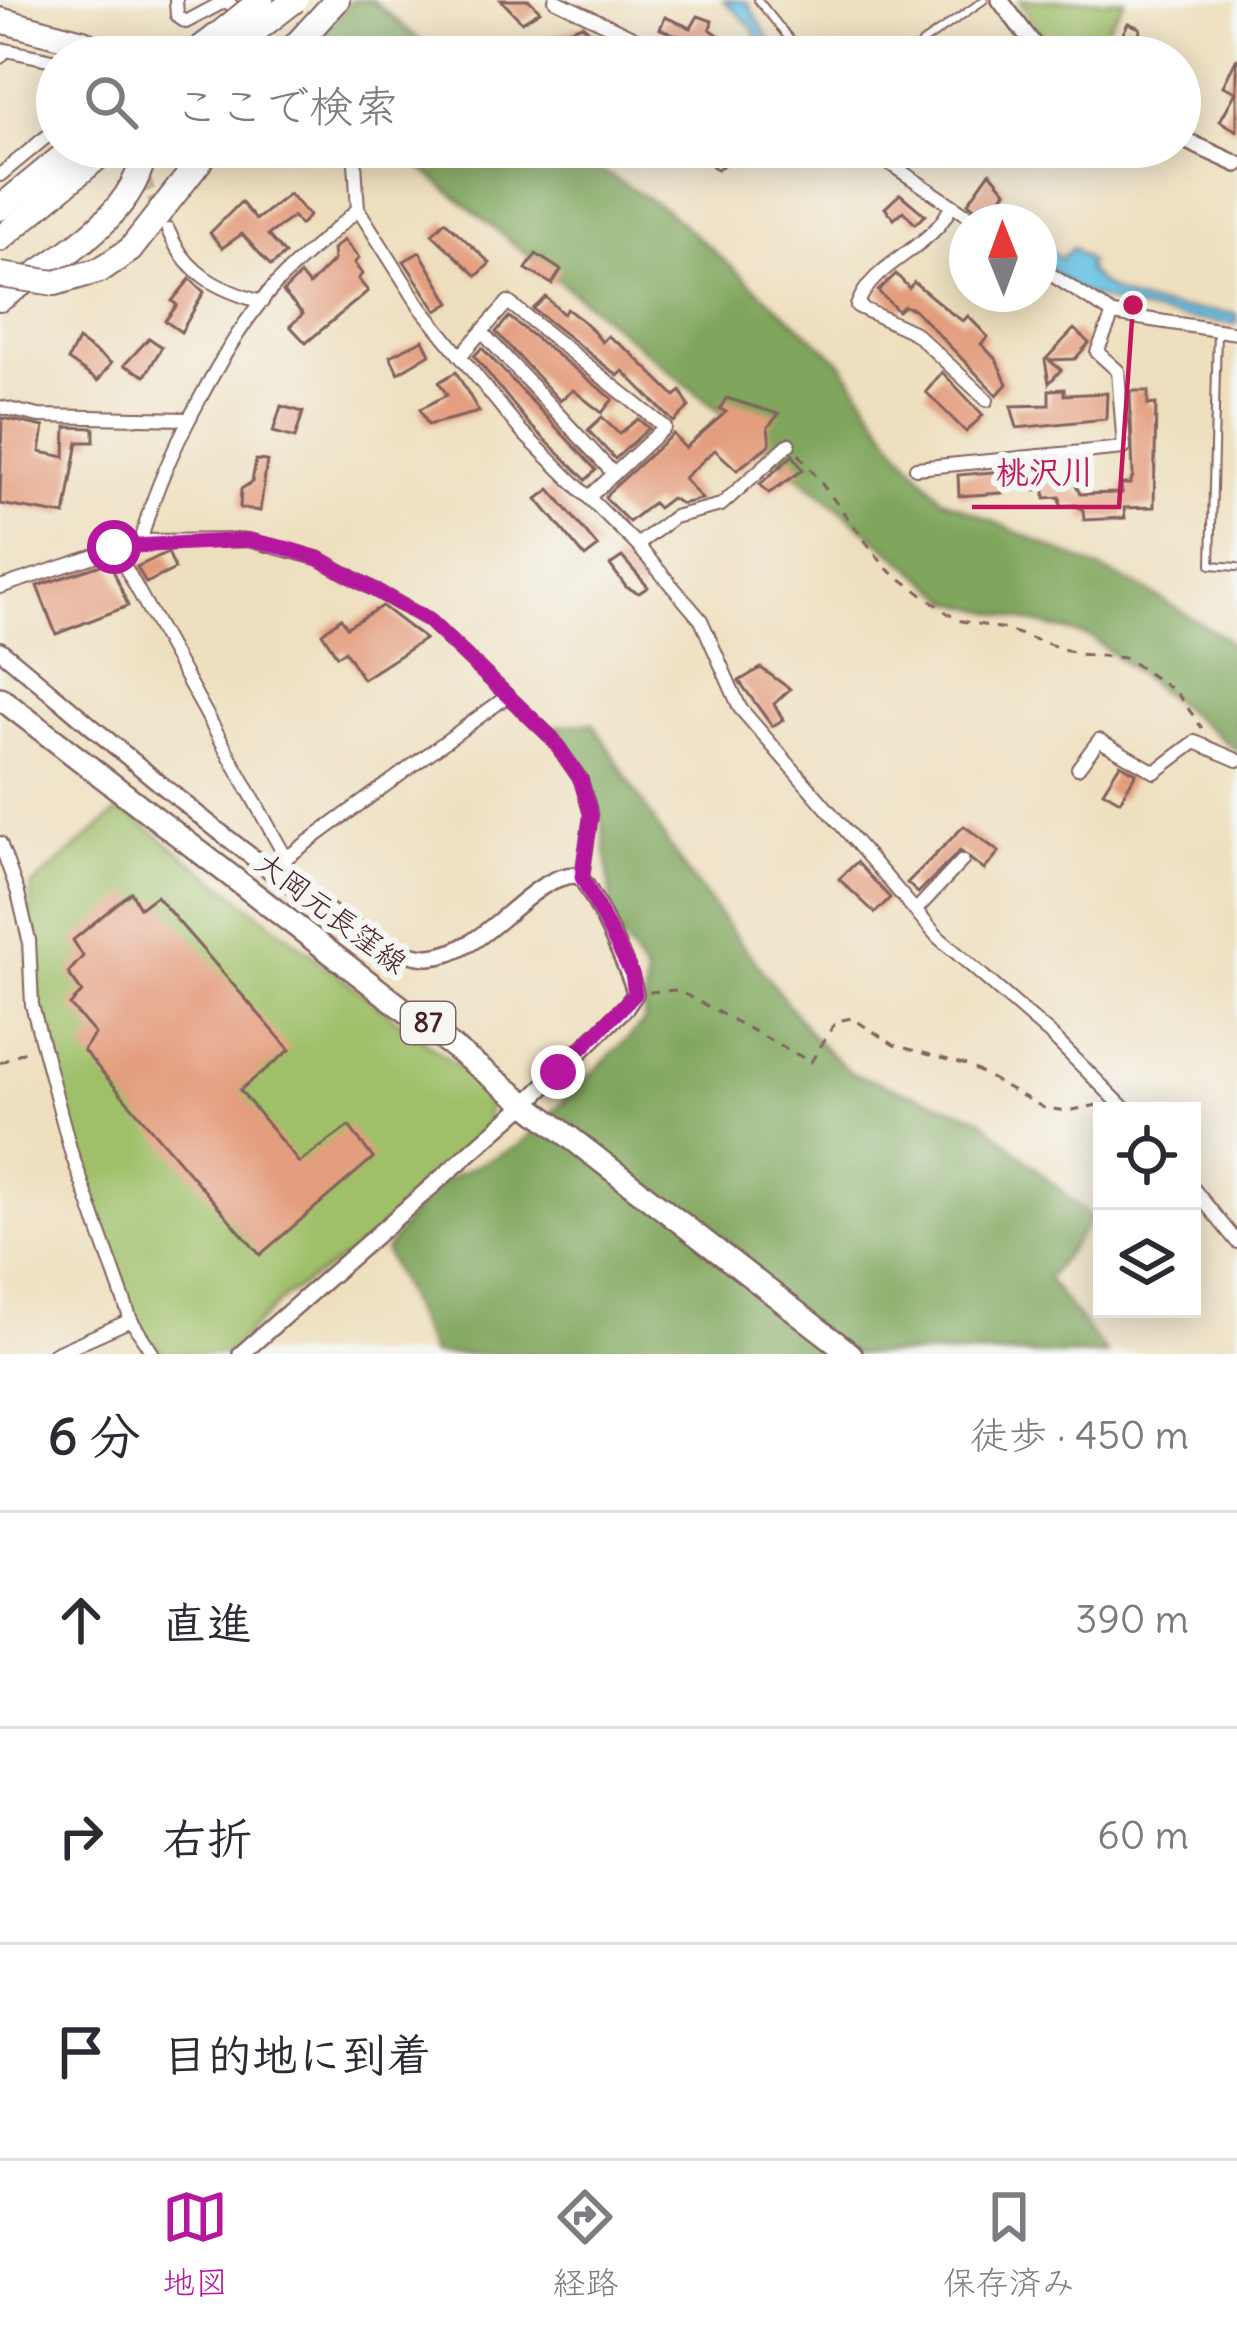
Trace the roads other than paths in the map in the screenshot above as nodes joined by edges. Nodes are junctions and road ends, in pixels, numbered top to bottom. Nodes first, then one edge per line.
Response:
1 (176, 0) edge
2 (261, 0) edge
3 (296, 0) edge
4 (337, 0) edge
5 (555, 0) edge
6 (758, 0) edge
7 (984, 0) edge
8 (1000, 0) edge
9 (0, 20) edge
10 (60, 36) edge
11 (232, 36) edge
12 (241, 36) edge
13 (257, 36) edge
14 (304, 36) edge
15 (630, 36) edge
16 (787, 36) edge
17 (932, 36) edge
18 (1027, 36) edge
19 (2, 52) edge
20 (36, 58) edge
21 (36, 145) edge
22 (1201, 148) edge
23 (1237, 164) edge
24 (49, 168) edge
25 (85, 168) edge
26 (141, 168) edge
27 (194, 168) edge
28 (355, 168) edge
29 (896, 168) edge
30 (0, 175) edge
31 (950, 204) edge
32 (0, 208) edge
33 (358, 208) junction
34 (949, 210) edge
35 (168, 230) tunnel mouth
36 (0, 239) edge
37 (0, 275) edge
38 (1057, 278) edge
39 (0, 299) edge
40 (262, 302) junction
41 (1113, 314) junction
42 (1217, 331) junction
43 (482, 332) junction
44 (1237, 333) edge
45 (461, 356) junction
46 (987, 400) dead end
47 (0, 407) edge
48 (189, 419) junction
49 (789, 444) road end
50 (916, 468) dead end
51 (614, 474) junction
52 (589, 497) junction
53 (141, 541) junction
54 (637, 545) junction
55 (114, 547) junction
56 (1237, 567) edge
57 (0, 587) edge
58 (0, 650) edge
59 (0, 698) edge
60 (505, 698) junction
61 (1237, 760) edge
62 (1078, 768) dead end
63 (0, 843) edge
64 (286, 857) junction
65 (962, 861) dead end
66 (582, 877) junction
67 (283, 878) junction
68 (917, 909) junction
69 (529, 1101) junction
70 (1118, 1102) edge
71 (1201, 1197) edge
72 (1237, 1242) edge
73 (131, 1320) junction
74 (54, 1354) edge
75 (153, 1354) edge
76 (241, 1354) edge
77 (851, 1354) edge

1 - 13 street
2 - 11 highway, bridge
3 - 12 highway, bridge
4 - 14 highway
5 - 15 street
6 - 16 lane
7 - 17 lane
8 - 18 street
9 - 10 highway
19 - 20 street
21 - 30 street
22 - 23 street
24 - 32 highway
25 - 36 highway
26 - 39 highway
27 - 37 highway, bridge
28 - 33 street
29 - 31 street
33 - 40 street
33 - 45 street
34 - 46 street
35 - 40 street
38 - 41 street
40 - 48 street
41 - 42 street
41 - 50 street
42 - 44 street
42 - 56 lane
43 - 45 street
43 - 51 street
43 - 51 street
45 - 52 street
47 - 48 street
48 - 53 street
49 - 54 street
51 - 52 street
52 - 54 street
53 - 55 street
53 - 60 street
54 - 68 street
55 - 57 street
55 - 64 street
58 - 67 street
59 - 69 main road, 大岡元長窪線 / 87
60 - 64 street
60 - 66 street
61 - 62 street
63 - 73 street
64 - 67 street
65 - 68 street
66 - 67 street
66 - 69 street
68 - 70 street
69 - 76 street
69 - 77 main road, 大岡元長窪線 / 87
71 - 72 street
73 - 74 street
73 - 75 street

